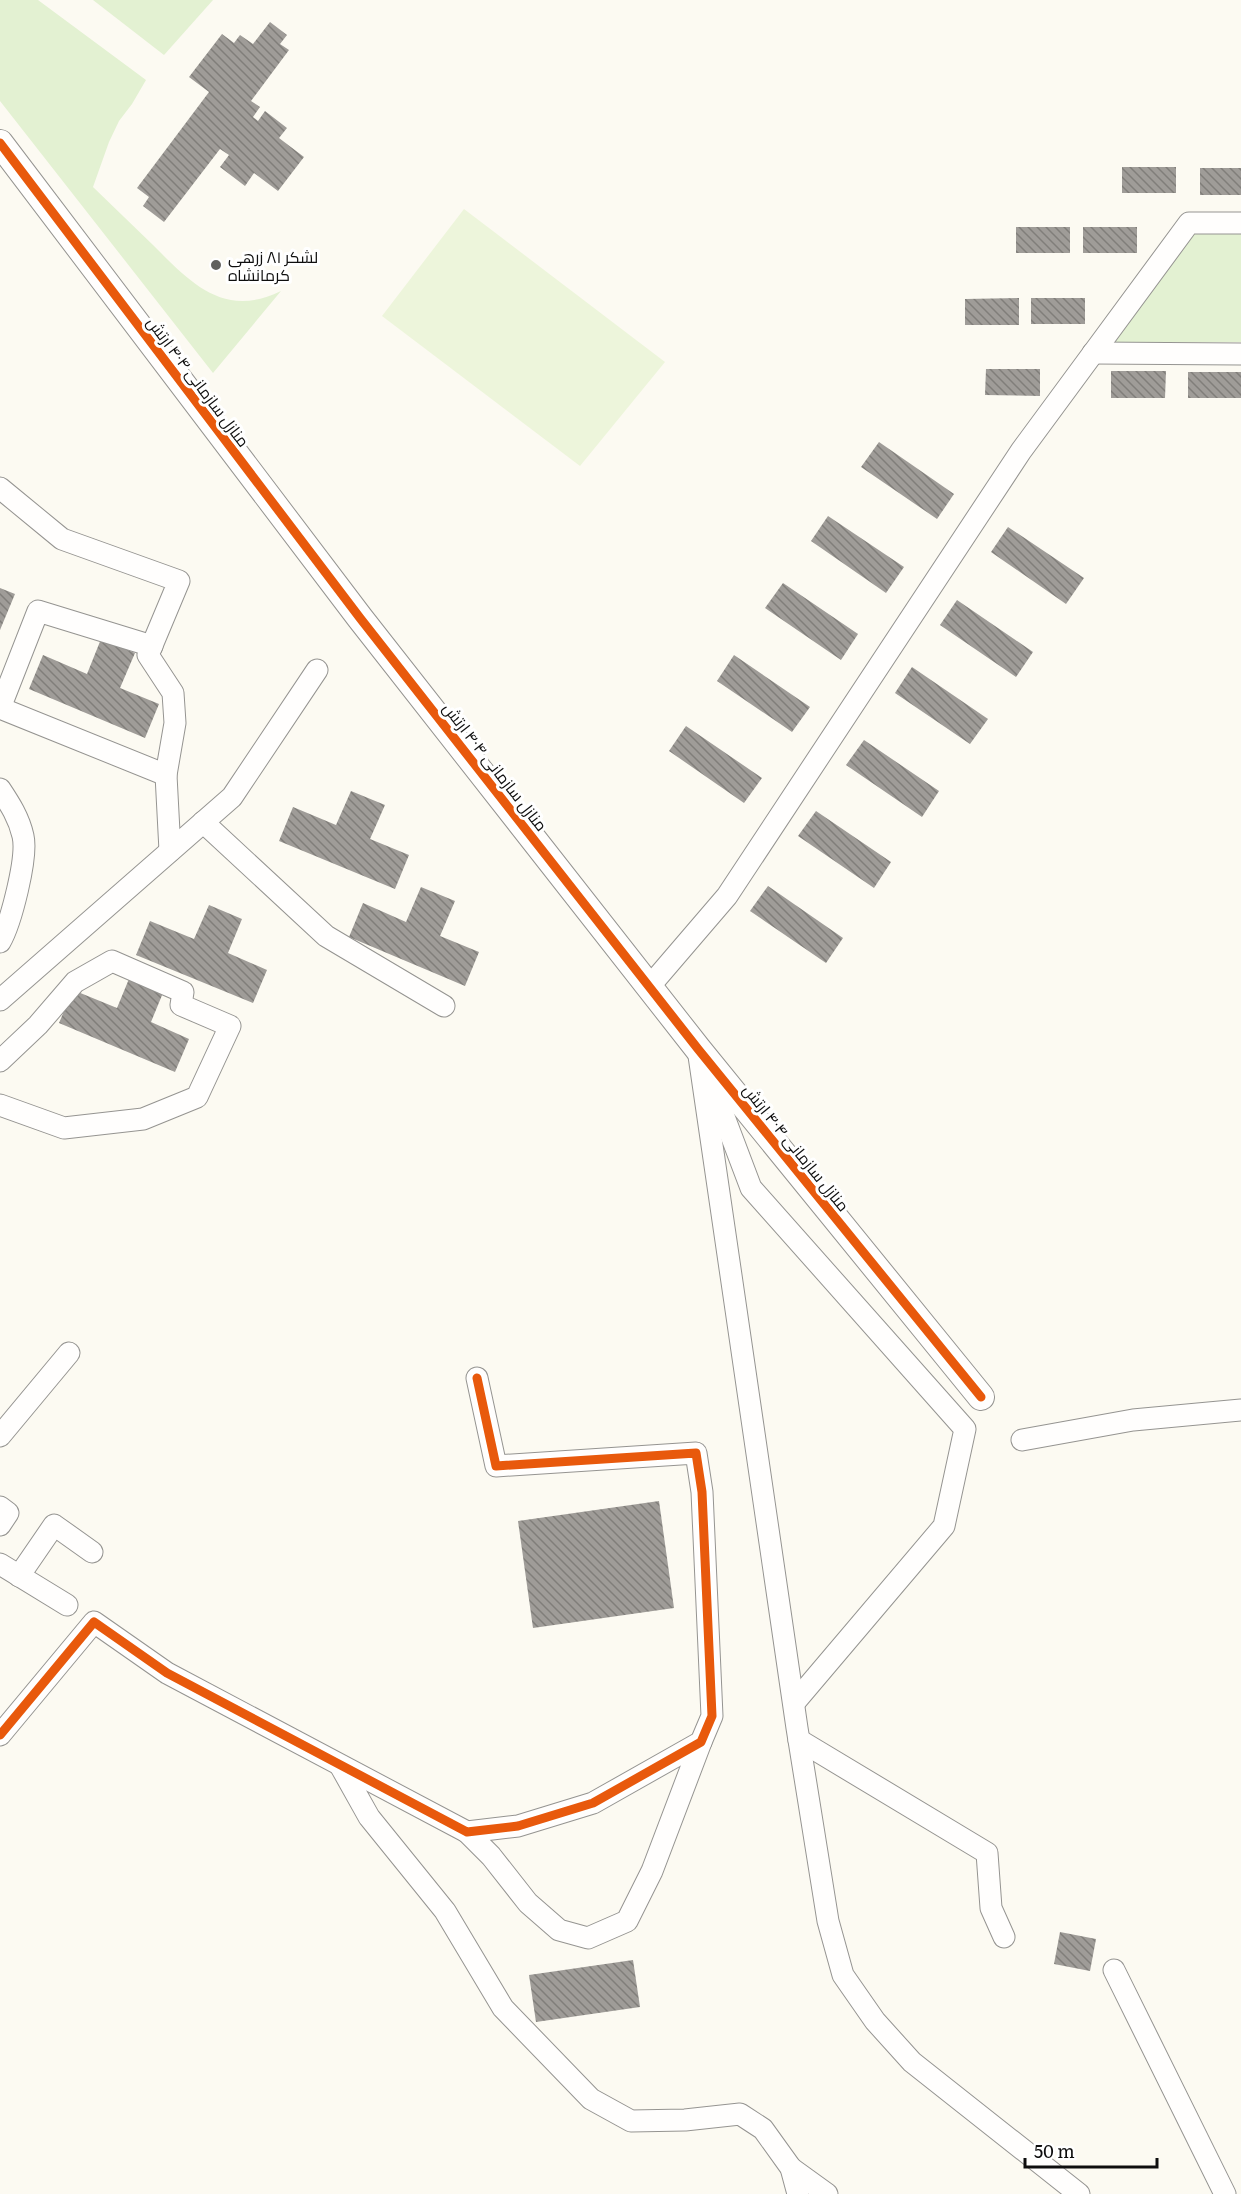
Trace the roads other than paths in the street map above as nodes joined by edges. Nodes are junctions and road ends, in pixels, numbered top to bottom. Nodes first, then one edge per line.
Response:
1 (0, 143) edge
2 (1241, 223) edge
3 (1093, 353) junction
4 (1241, 354) edge
5 (0, 488) edge
6 (152, 646) junction
7 (317, 670) dead end
8 (0, 708) edge
9 (166, 775) junction
10 (0, 789) edge
11 (203, 822) junction
12 (170, 851) junction
13 (0, 942) edge
14 (649, 987) junction
15 (0, 1000) edge
16 (444, 1006) dead end
17 (698, 1049) junction
18 (0, 1061) edge
19 (0, 1105) edge
20 (69, 1353) dead end
21 (477, 1378) dead end
22 (981, 1397) dead end
23 (1241, 1410) edge
24 (0, 1436) edge
25 (1022, 1440) dead end
26 (0, 1507) edge
27 (0, 1525) edge
28 (92, 1552) dead end
29 (0, 1564) edge
30 (19, 1576) junction
31 (68, 1605) dead end
32 (794, 1703) junction
33 (0, 1735) edge
34 (799, 1740) junction
35 (701, 1742) junction
36 (341, 1767) junction
37 (466, 1832) junction
38 (1004, 1937) dead end
39 (1114, 1970) dead end
40 (791, 2168) junction
41 (798, 2194) edge
42 (827, 2194) edge
43 (1079, 2194) edge
44 (1225, 2194) edge

1 - 14 street, منازل سازمانی ۴۰۴ ارتش
2 - 3 street
3 - 4 street
3 - 14 street
5 - 6 street
6 - 8 street
6 - 9 street
7 - 11 street
8 - 9 street
9 - 12 street
10 - 13 street
11 - 12 street
11 - 16 street
12 - 15 street
14 - 17 street, منازل سازمانی ۴۰۴ ارتش
17 - 22 street, منازل سازمانی ۴۰۴ ارتش
17 - 32 street
17 - 32 street
18 - 19 street
20 - 24 street
21 - 35 street
23 - 25 street
26 - 27 street
28 - 30 street
29 - 30 street
30 - 31 street
32 - 34 street
33 - 36 street
34 - 38 street
34 - 43 street
35 - 37 street
35 - 37 street
36 - 37 street
36 - 40 street
39 - 44 street
40 - 41 street
40 - 42 street

